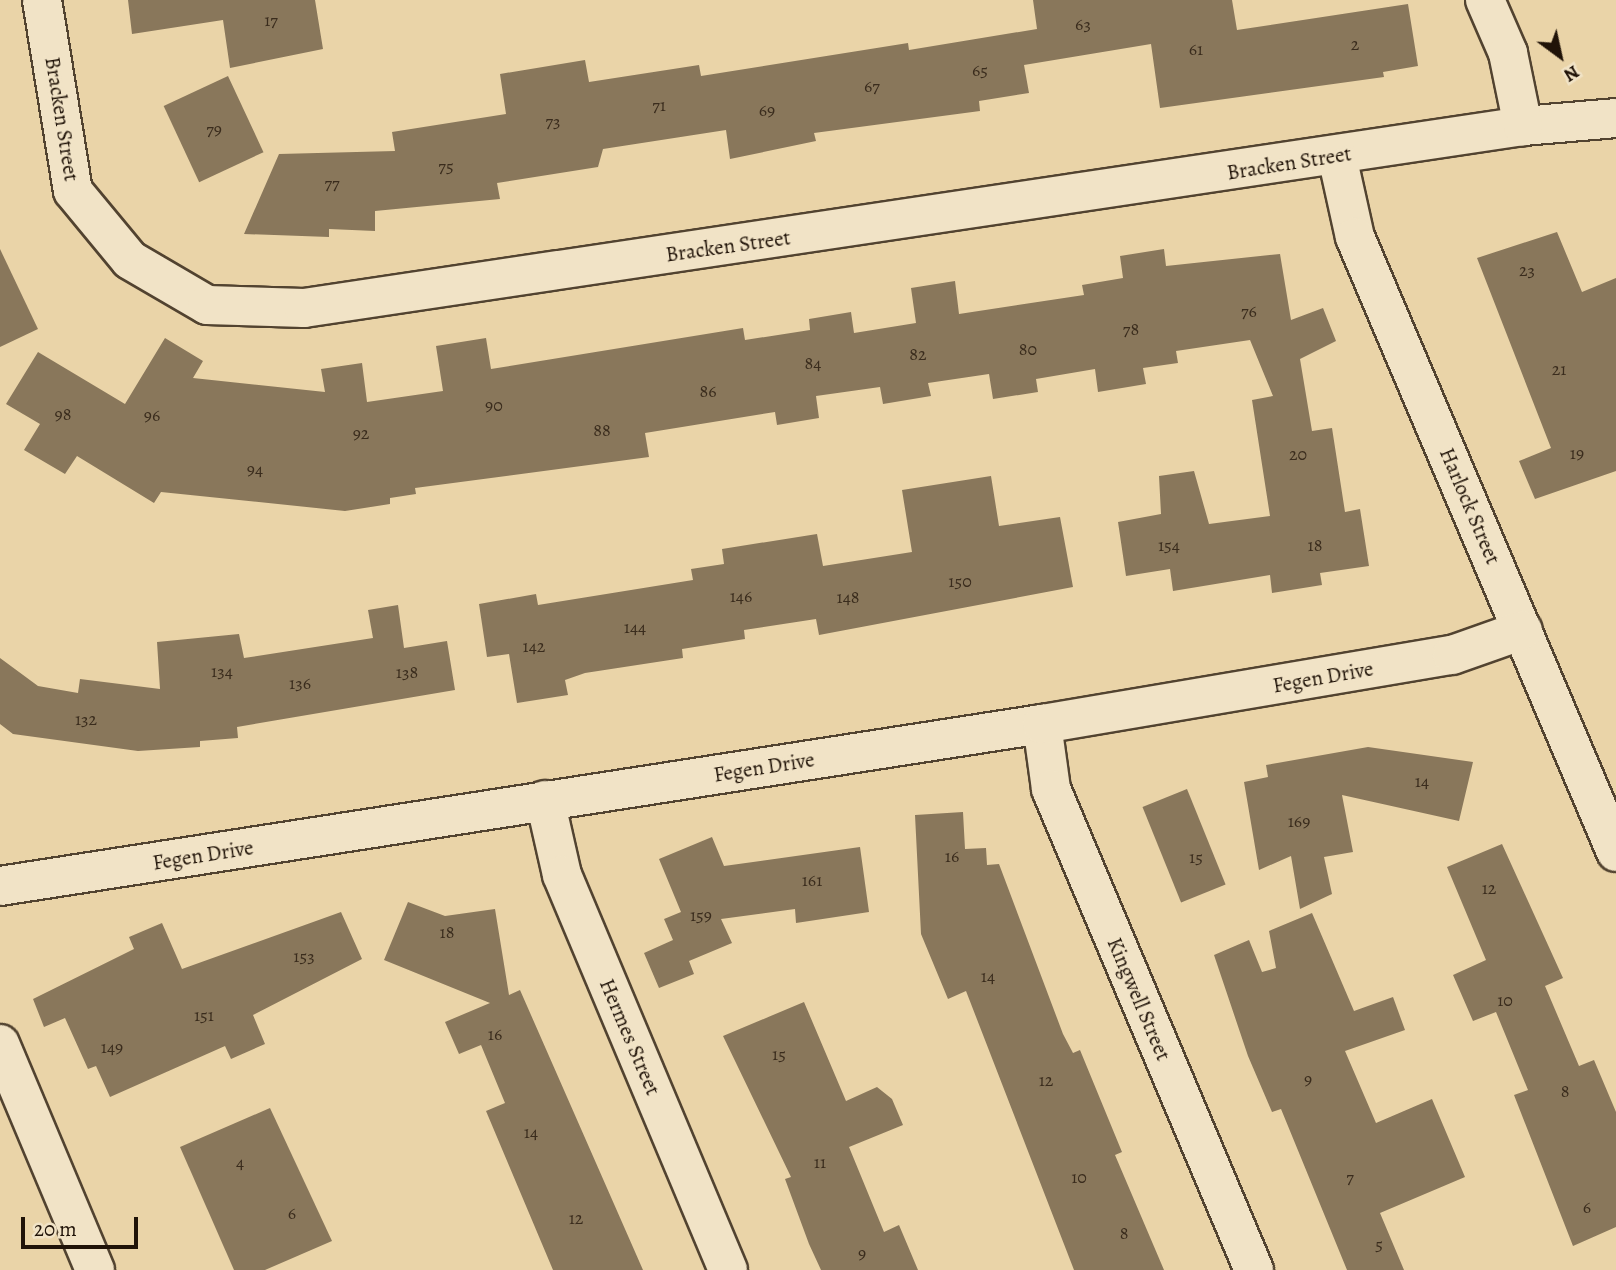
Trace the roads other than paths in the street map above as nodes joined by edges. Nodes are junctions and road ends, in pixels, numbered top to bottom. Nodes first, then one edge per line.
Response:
1 (42, 0) edge
2 (1485, 0) edge
3 (1616, 118) edge
4 (1523, 126) junction
5 (1337, 156) junction
6 (1523, 631) junction
7 (1042, 724) junction
8 (545, 800) junction
9 (1616, 852) edge
10 (0, 886) edge
11 (0, 1044) edge
12 (95, 1270) edge
13 (727, 1270) edge
14 (1254, 1270) edge

1 - 5 street, Bracken Street
2 - 4 street
3 - 4 street, Bracken Street
4 - 5 street, Bracken Street
5 - 6 street, Harlock Street
6 - 7 street, Fegen Drive
6 - 9 street, Harlock Street
7 - 8 street, Fegen Drive
7 - 14 street, Kingwell Street
8 - 10 street, Fegen Drive
8 - 13 street, Hermes Street
11 - 12 street

